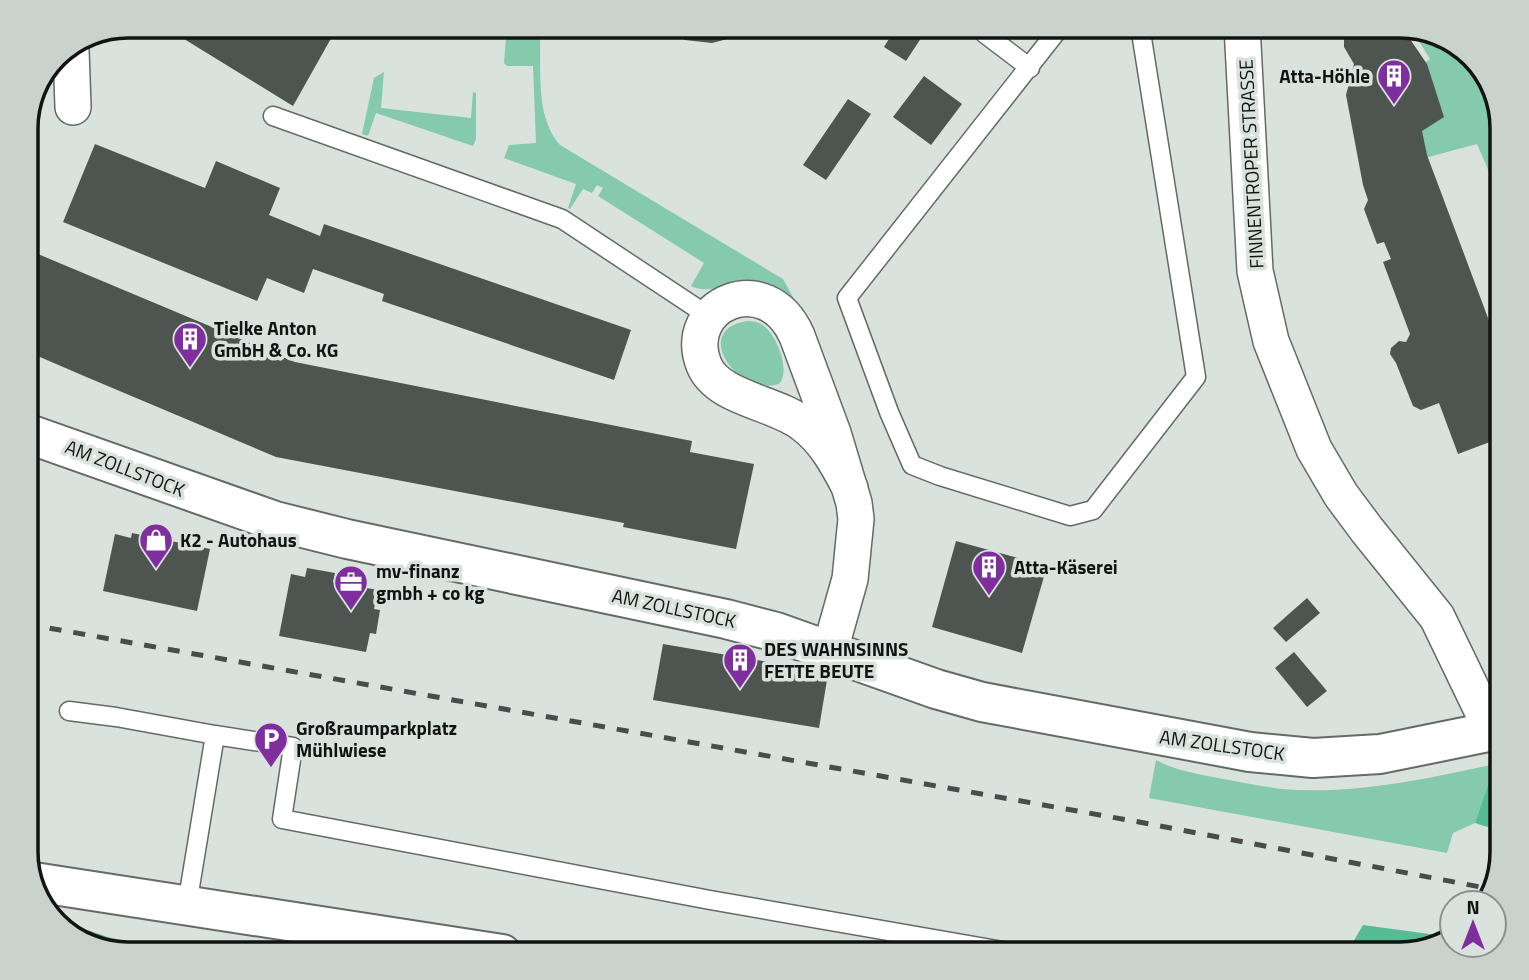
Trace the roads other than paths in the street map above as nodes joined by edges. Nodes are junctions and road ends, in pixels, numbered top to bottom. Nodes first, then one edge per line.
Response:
1 (991, 38) edge
2 (1052, 38) edge
3 (1142, 38) edge
4 (1243, 38) edge
5 (71, 59) edge
6 (1030, 68) junction
7 (73, 107) dead end
8 (273, 116) dead end
9 (710, 317) junction
10 (804, 353) junction
11 (736, 393) junction
12 (39, 438) edge
13 (850, 488) junction
14 (830, 650) junction
15 (69, 711) dead end
16 (1490, 717) edge
17 (1490, 731) edge
18 (215, 735) junction
19 (44, 884) edge
20 (187, 905) junction
21 (425, 942) edge
22 (951, 942) edge

1 - 6 lane
2 - 6 lane
3 - 6 lane
4 - 16 street, FINNENTROPER STRASSE
5 - 7 street
8 - 9 lane
9 - 10 street
9 - 11 street
10 - 11 street
10 - 13 street
11 - 13 street
12 - 14 street, AM ZOLLSTOCK
13 - 14 street
14 - 17 street, AM ZOLLSTOCK
15 - 18 lane
18 - 20 lane
18 - 22 lane
19 - 20 street
20 - 21 street

